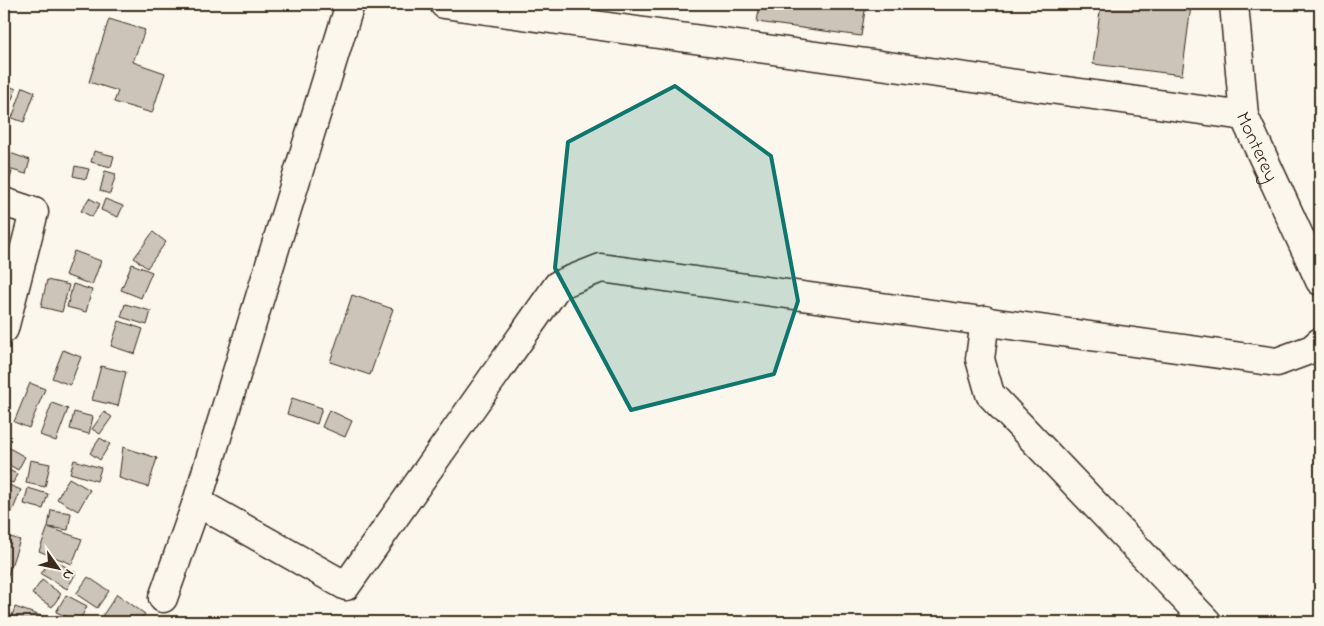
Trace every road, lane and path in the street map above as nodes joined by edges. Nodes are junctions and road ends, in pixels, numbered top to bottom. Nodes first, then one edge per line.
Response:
1 (350, 4) edge
2 (444, 4) edge
3 (1234, 4) edge
4 (1244, 116) junction
5 (4, 202) edge
6 (1320, 281) edge
7 (985, 320) junction
8 (4, 328) edge
9 (1320, 342) edge
10 (196, 502) junction
11 (163, 598) dead end
12 (1206, 622) edge

1 - 10 street
2 - 4 street
3 - 4 street, Monterey
4 - 6 street, Monterey
5 - 8 street
7 - 9 street
7 - 10 street
7 - 12 street
10 - 11 street

